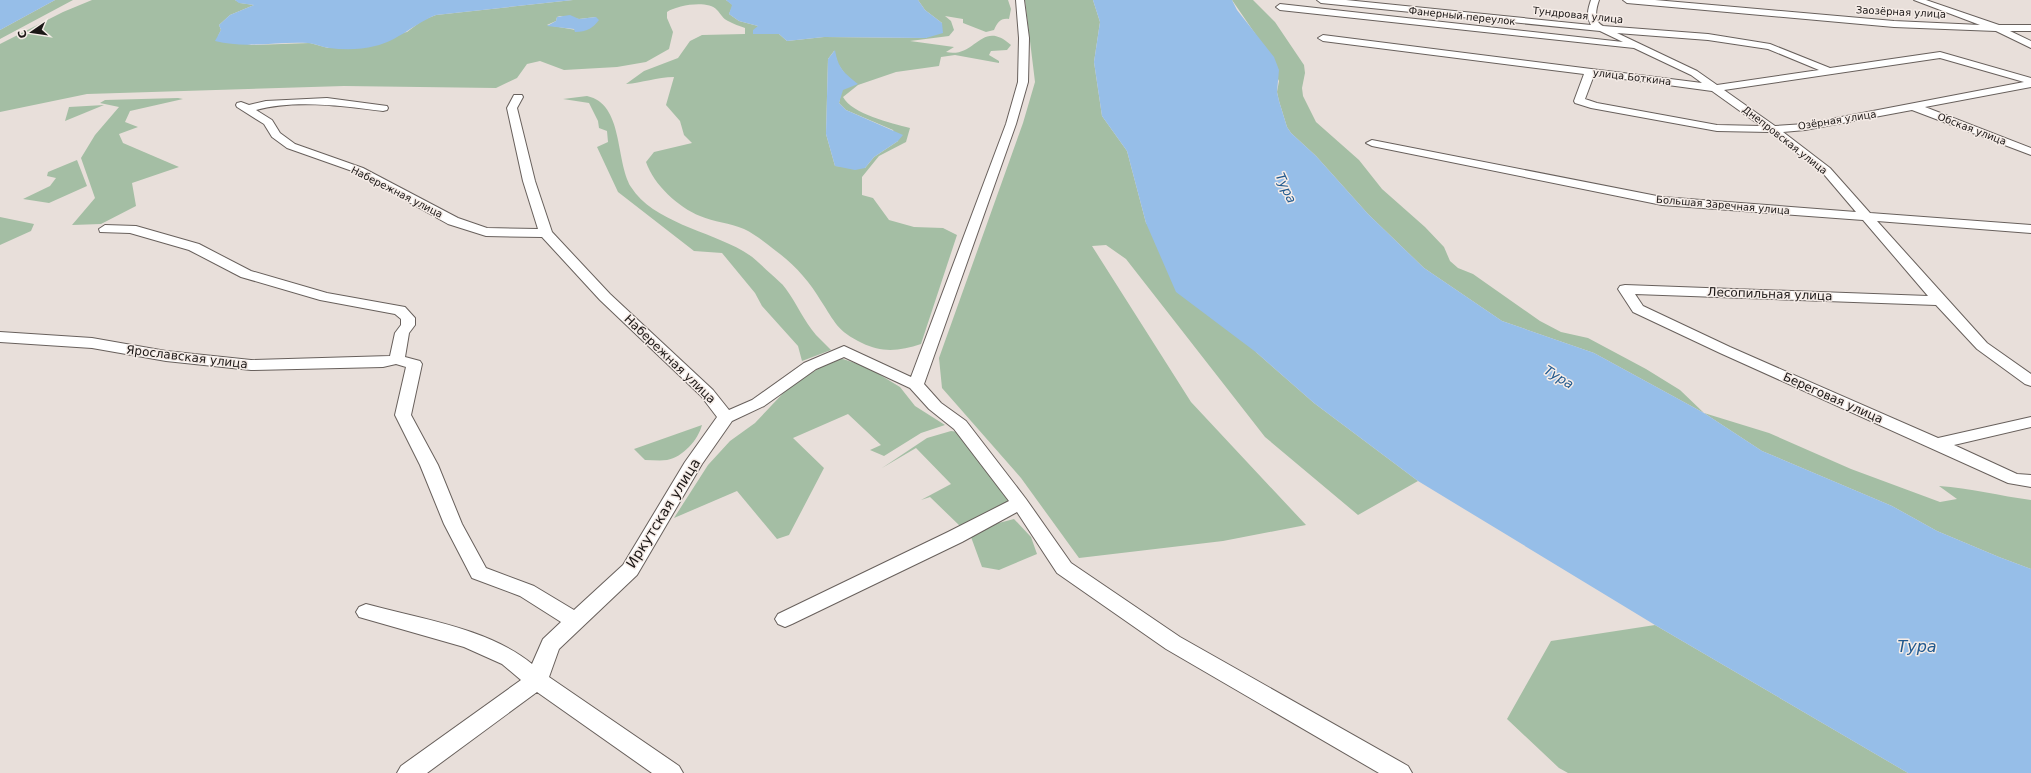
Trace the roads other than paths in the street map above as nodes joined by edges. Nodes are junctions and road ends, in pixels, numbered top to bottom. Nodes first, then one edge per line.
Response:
1 (1020, 0) edge
2 (1321, 0) edge
3 (1595, 0) edge
4 (1627, 0) edge
5 (1918, 0) edge
6 (1407, 4) edge
7 (1280, 7) dead end
8 (1409, 21) junction
9 (1998, 28) junction
10 (2031, 28) edge
11 (1605, 29) junction
12 (1323, 38) dead end
13 (2031, 45) edge
14 (1642, 47) junction
15 (1830, 70) junction
16 (1590, 72) junction
17 (2031, 82) edge
18 (1715, 88) junction
19 (518, 97) dead end
20 (1914, 107) junction
21 (382, 108) dead end
22 (1773, 129) junction
23 (1372, 142) dead end
24 (2031, 144) edge
25 (2019, 147) junction
26 (2031, 152) edge
27 (1866, 216) junction
28 (105, 229) dead end
29 (2031, 229) edge
30 (546, 233) junction
31 (1940, 301) junction
32 (1638, 309) joint
33 (0, 337) edge
34 (397, 359) junction
35 (2031, 380) edge
36 (916, 385) junction
37 (726, 417) junction
38 (2031, 422) edge
39 (1937, 444) junction
40 (2031, 480) edge
41 (1020, 503) junction
42 (366, 612) dead end
43 (785, 619) dead end
44 (575, 621) junction
45 (537, 680) junction
46 (409, 773) edge
47 (671, 773) edge
48 (1400, 773) edge

1 - 36 street
2 - 6 street, Тундровая улица
3 - 11 street, Днепровская улица
4 - 9 street, Заозёрная улица
5 - 9 street
6 - 8 street
6 - 11 street, Тундровая улица
7 - 8 street, Фанерный переулок
8 - 14 street, Фанерный переулок
9 - 10 street, Заозёрная улица
9 - 13 street
11 - 14 street, Днепровская улица
11 - 15 street, Тундровая улица
12 - 16 street, улица Боткина
14 - 18 street, Днепровская улица
15 - 17 street, улица Боткина
15 - 18 street, улица Боткина
16 - 18 street, улица Боткина
16 - 22 street, Озёрная улица
17 - 20 street, Озёрная улица
18 - 22 street, Днепровская улица
19 - 30 street, Набережная улица
20 - 22 street, Озёрная улица
20 - 25 street, Обская улица
21 - 30 street, Набережная улица
22 - 27 street, Днепровская улица
23 - 27 street, Большая Заречная улица
24 - 25 street
25 - 26 street, Обская улица
27 - 29 street, Большая Заречная улица
27 - 31 street, Днепровская улица
28 - 34 street
30 - 37 street, Набережная улица
31 - 32 street, Лесопильная улица
31 - 35 street, Днепровская улица
32 - 39 street, Береговая улица
33 - 34 street, Ярославская улица
34 - 44 street
36 - 37 street
36 - 41 street
37 - 44 street, Иркутская улица
38 - 39 street
39 - 40 street, Береговая улица
41 - 43 street
41 - 48 street
42 - 45 street
44 - 45 street, Иркутская улица
45 - 46 street
45 - 47 street

